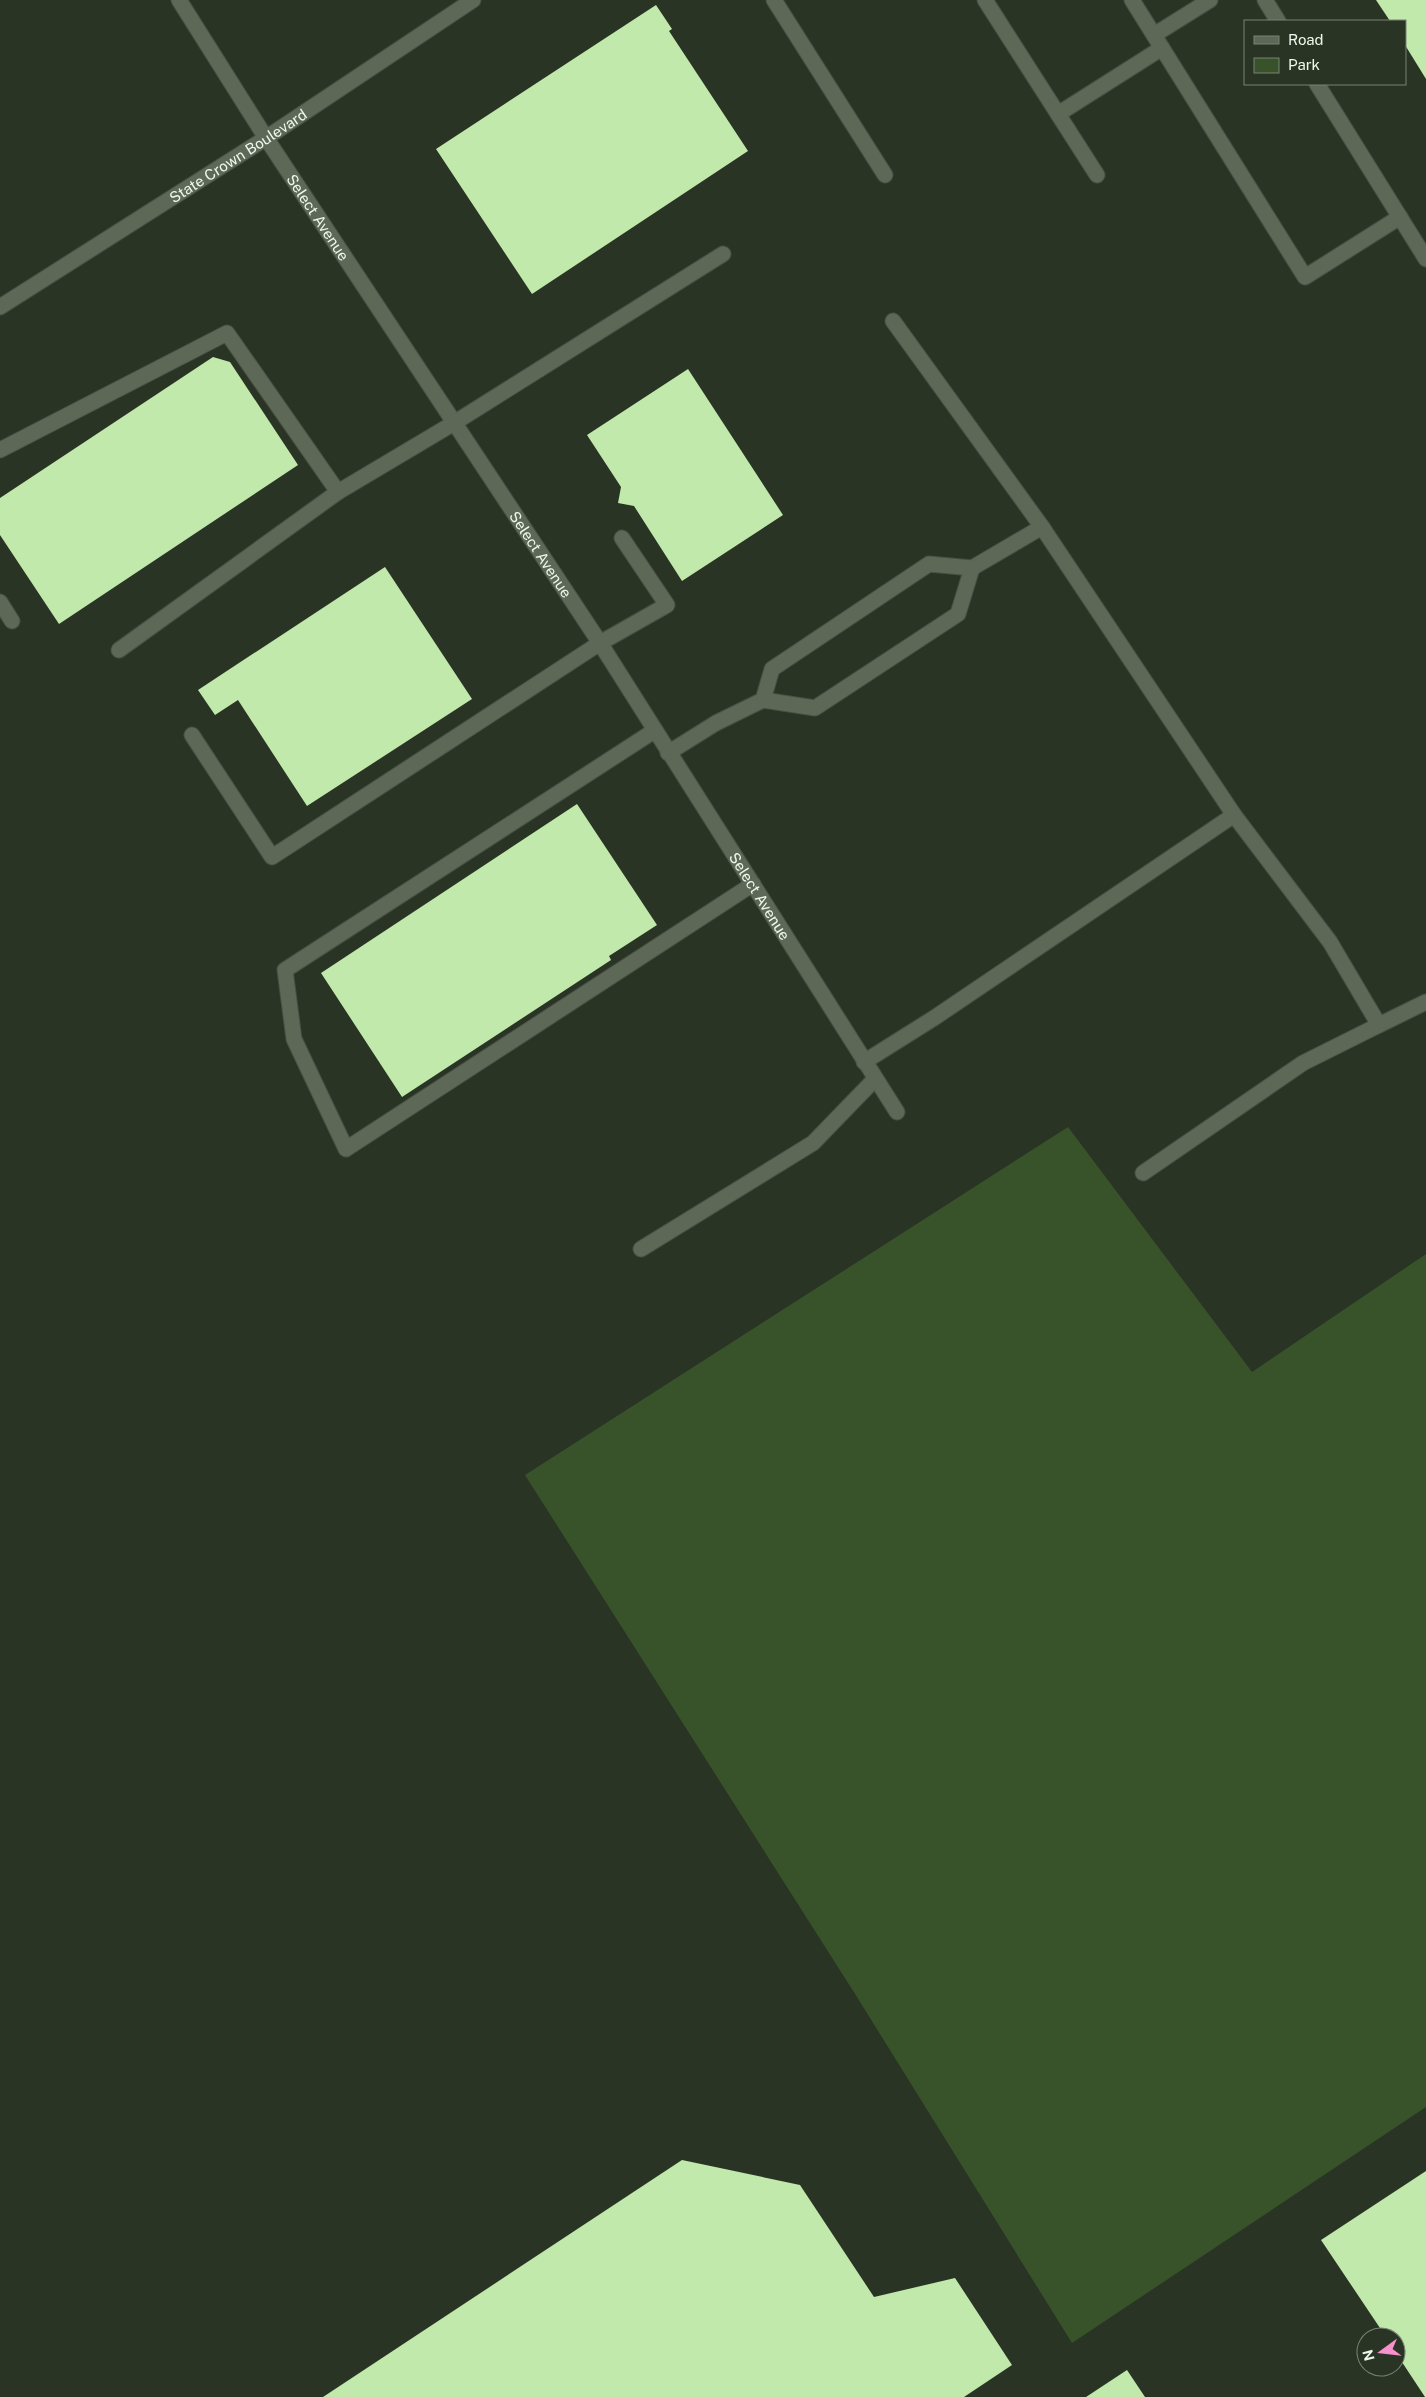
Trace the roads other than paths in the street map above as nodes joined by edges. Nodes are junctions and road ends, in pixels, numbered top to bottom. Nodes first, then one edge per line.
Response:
1 (179, 0) edge
2 (473, 0) edge
3 (774, 0) edge
4 (985, 0) edge
5 (1132, 0) edge
6 (1210, 0) edge
7 (1265, 0) edge
8 (1277, 20) edge
9 (1158, 42) junction
10 (1318, 85) edge
11 (1058, 114) junction
12 (266, 138) junction
13 (885, 175) dead end
14 (1097, 175) dead end
15 (1400, 217) junction
16 (723, 254) dead end
17 (1426, 259) edge
18 (0, 307) edge
19 (893, 321) dead end
20 (454, 423) junction
21 (0, 450) edge
22 (338, 492) junction
23 (1042, 527) junction
24 (622, 538) dead end
25 (972, 568) junction
26 (0, 602) edge
27 (12, 621) dead end
28 (600, 643) junction
29 (120, 650) dead end
30 (764, 700) junction
31 (654, 731) junction
32 (192, 735) dead end
33 (668, 753) junction
34 (1234, 815) junction
35 (753, 884) junction
36 (1426, 1002) edge
37 (1380, 1025) junction
38 (864, 1062) junction
39 (876, 1079) junction
40 (897, 1112) dead end
41 (1143, 1173) dead end
42 (641, 1249) dead end

1 - 12 street, Select Avenue
2 - 12 street, State Crown Boulevard
3 - 13 street
4 - 11 street
5 - 9 street
6 - 9 street
7 - 8 street
9 - 11 street
9 - 15 street
10 - 15 street
11 - 14 street
12 - 18 street, State Crown Boulevard
12 - 20 street, Select Avenue
15 - 17 street
16 - 20 street
19 - 23 street
20 - 22 street
20 - 28 street, Select Avenue
21 - 22 street
22 - 29 street
23 - 25 street
23 - 34 street
24 - 28 street
25 - 30 street
25 - 30 street
26 - 27 street
28 - 31 street, Select Avenue
28 - 32 street
30 - 33 street
31 - 33 street, Select Avenue
31 - 35 street
33 - 35 street, Select Avenue
34 - 37 street
34 - 38 street
35 - 38 street, Select Avenue
36 - 37 street
37 - 41 street
38 - 39 street, Select Avenue
39 - 40 street, Select Avenue
39 - 42 street

